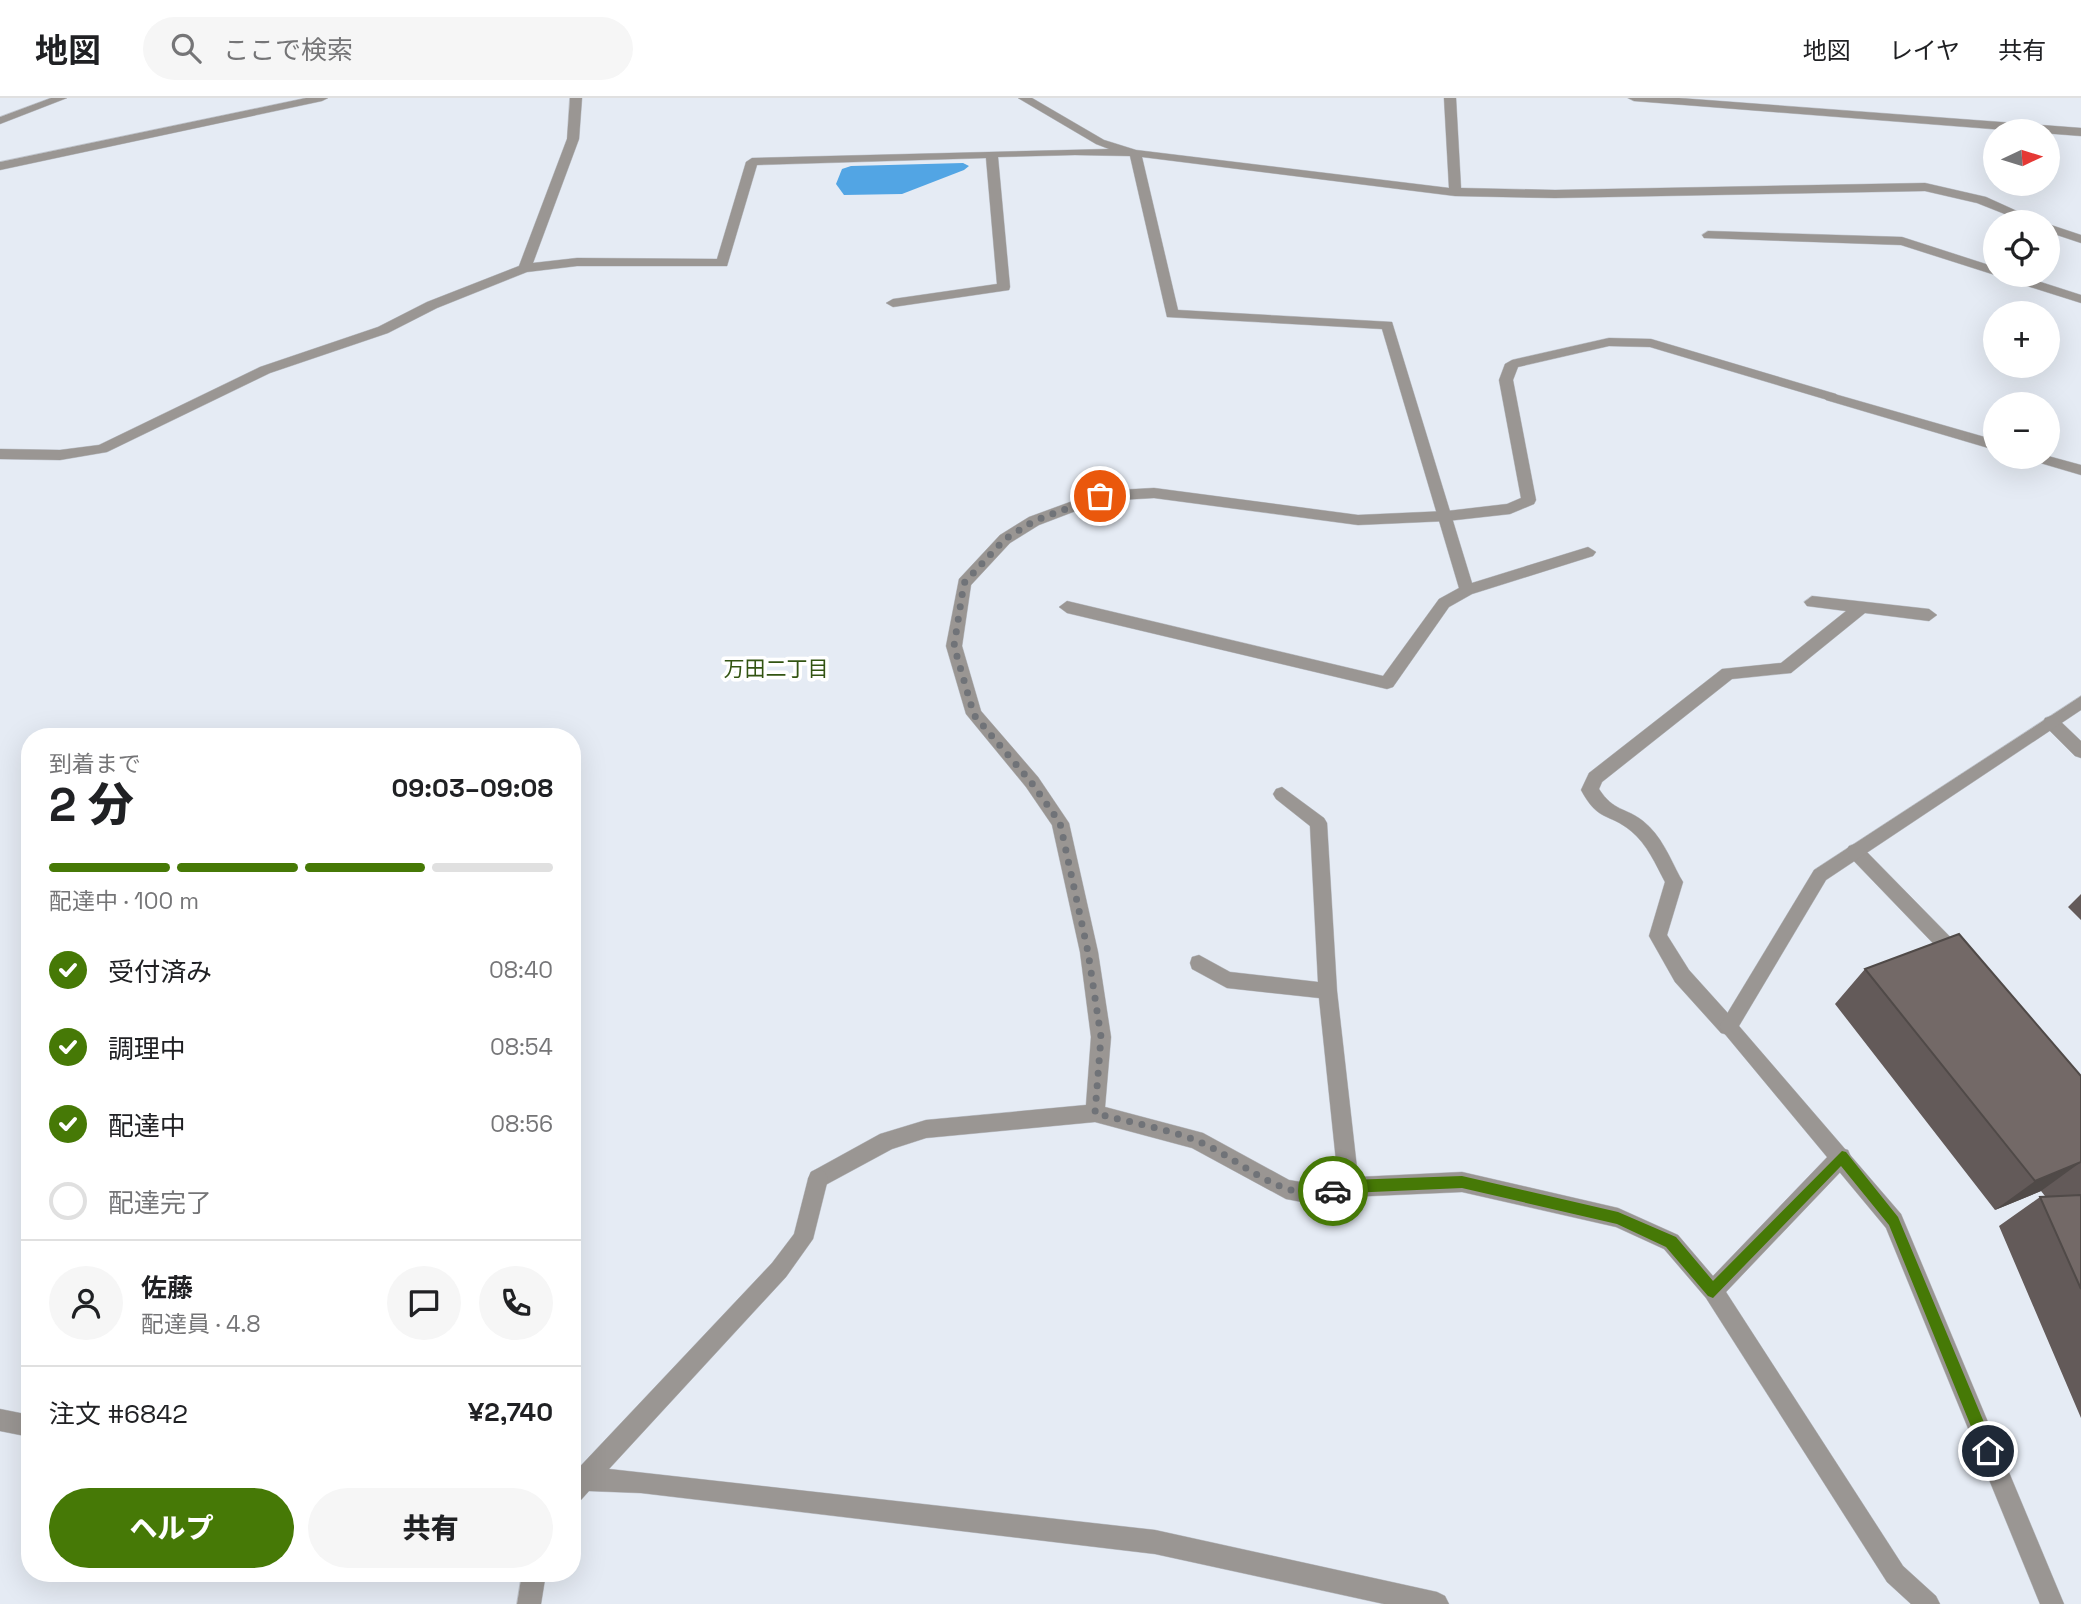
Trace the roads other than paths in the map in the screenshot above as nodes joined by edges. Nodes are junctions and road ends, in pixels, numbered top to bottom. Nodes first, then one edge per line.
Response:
1 (322, 98) edge
2 (576, 98) edge
3 (1024, 98) edge
4 (1450, 98) edge
5 (1633, 98) edge
6 (53, 99) edge
7 (0, 121) edge
8 (2081, 132) edge
9 (1135, 153) junction
10 (992, 154) junction
11 (0, 166) edge
12 (1455, 192) junction
13 (2011, 210) edge
14 (2060, 232) edge
15 (1708, 235) dead end
16 (2081, 239) edge
17 (1983, 267) edge
18 (525, 268) junction
19 (2044, 287) edge
20 (2081, 299) edge
21 (893, 303) dead end
22 (1983, 441) edge
23 (0, 454) edge
24 (2060, 464) edge
25 (2081, 470) edge
26 (1447, 516) junction
27 (1588, 552) dead end
28 (1467, 590) junction
29 (1812, 602) dead end
30 (1067, 607) dead end
31 (1861, 608) junction
32 (1929, 615) dead end
33 (2081, 702) edge
34 (2051, 722) junction
35 (2081, 751) edge
36 (1282, 794) dead end
37 (1855, 851) junction
38 (1199, 963) dead end
39 (1968, 967) edge
40 (1328, 991) junction
41 (1728, 1027) junction
42 (1095, 1113) junction
43 (1842, 1157) junction
44 (1349, 1186) junction
45 (1713, 1291) junction
46 (0, 1420) edge
47 (21, 1423) edge
48 (581, 1483) edge
49 (581, 1486) edge
50 (533, 1582) edge
51 (529, 1604) edge
52 (1437, 1604) edge
53 (1928, 1604) edge
54 (2052, 1604) edge

1 - 11 street
2 - 18 street
3 - 9 street
4 - 12 street
5 - 8 street
6 - 7 street
9 - 10 street
9 - 12 street
9 - 26 street
10 - 18 street
10 - 21 street
12 - 13 street
14 - 16 street
15 - 17 street
18 - 23 street
19 - 20 street
22 - 26 street
24 - 25 street
26 - 28 street
26 - 42 street
27 - 28 street
28 - 30 street
29 - 31 street
31 - 32 street
31 - 41 street
33 - 34 street
34 - 35 street
34 - 37 street
36 - 40 street
37 - 39 street
37 - 41 street
38 - 40 street
40 - 44 street
41 - 43 street
42 - 44 street
42 - 48 street
43 - 45 street
43 - 54 street
44 - 45 street
45 - 53 street
46 - 47 street
49 - 52 street
50 - 51 street

